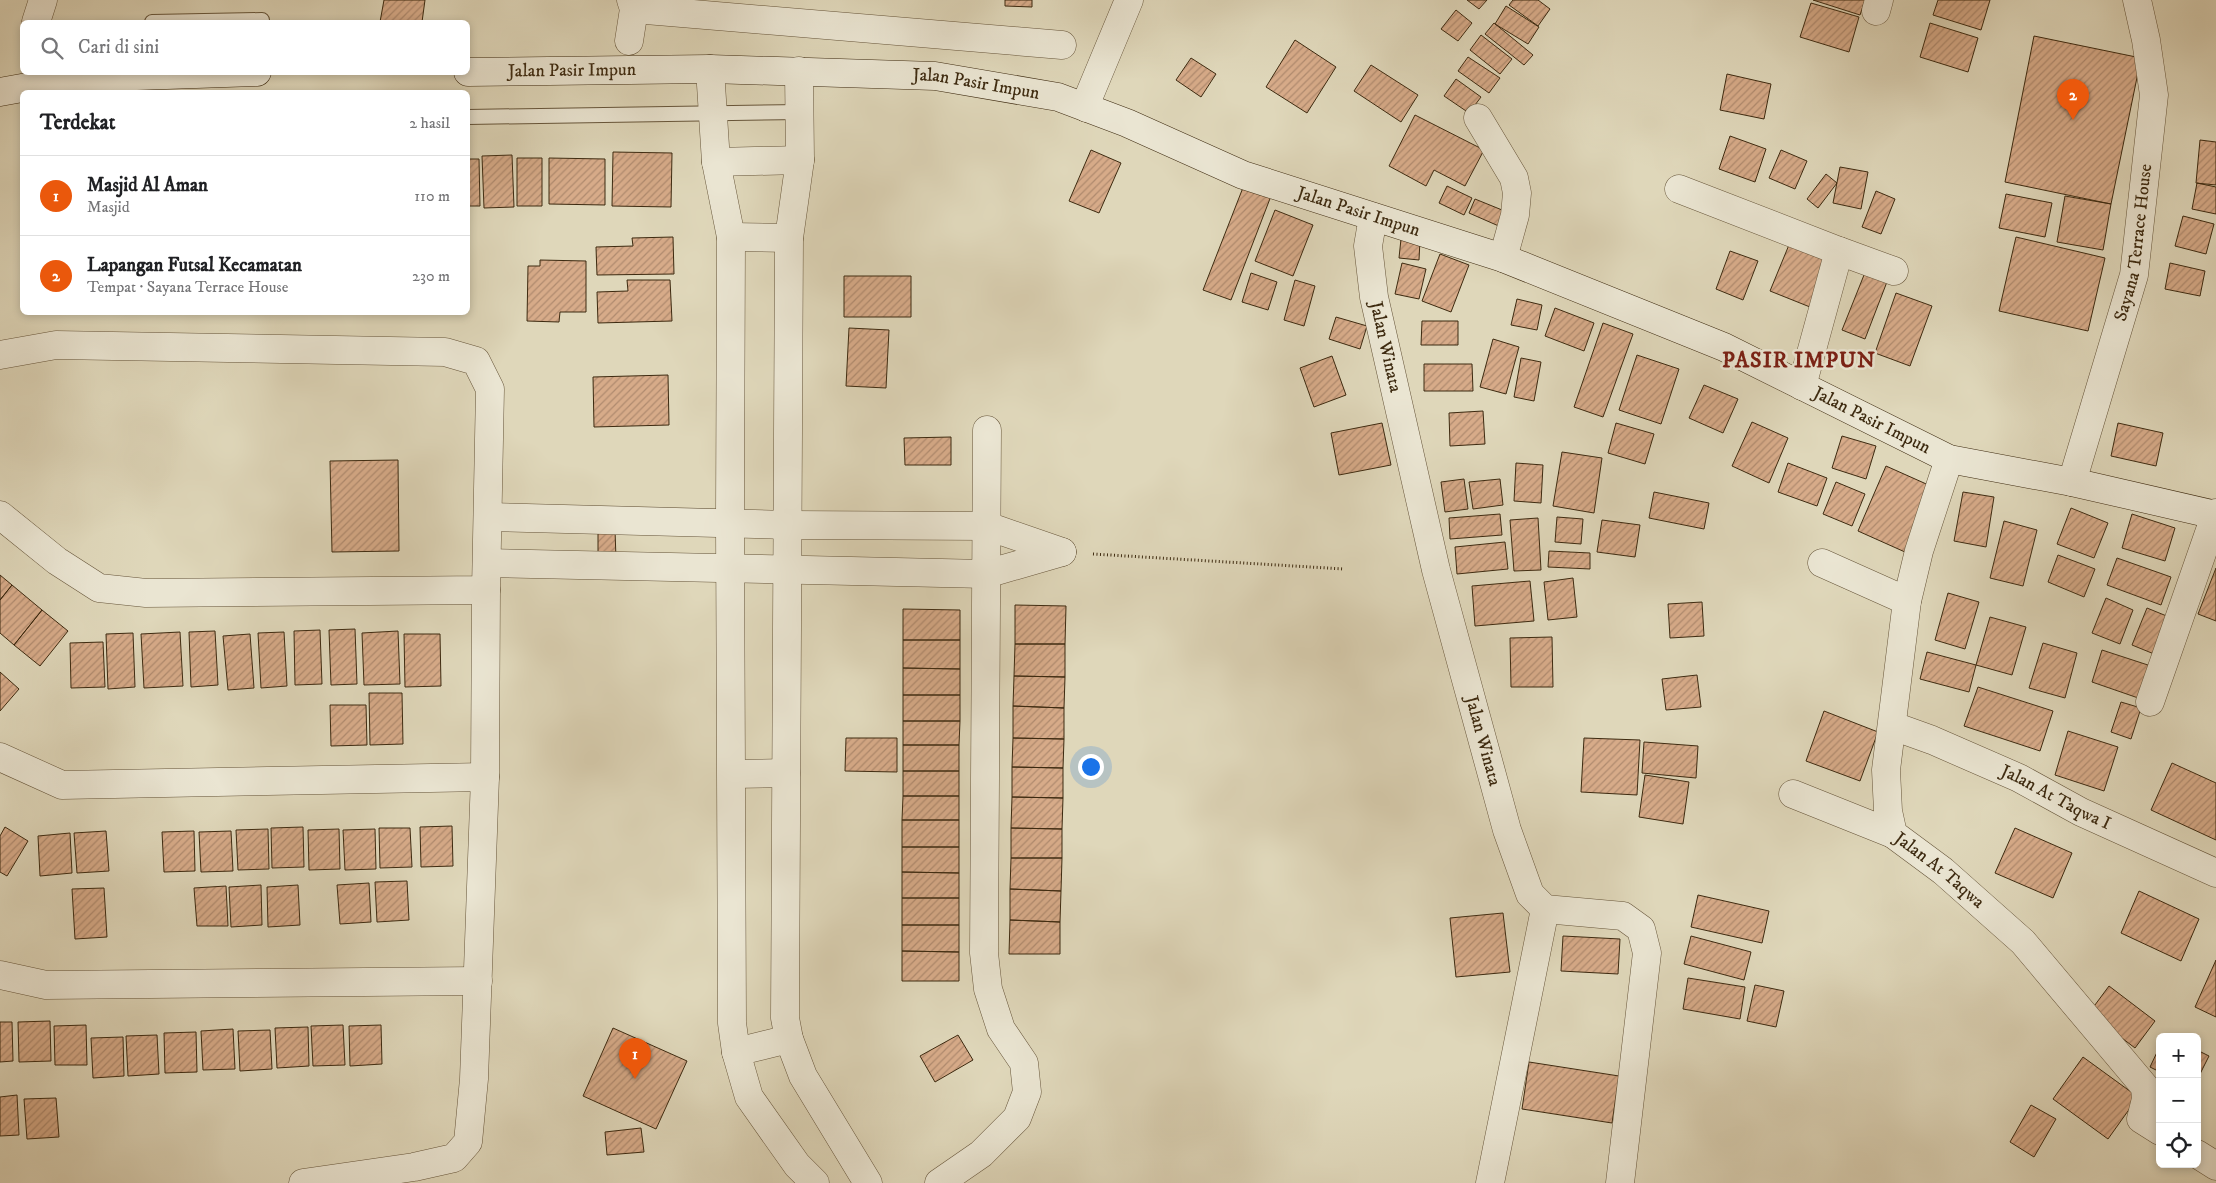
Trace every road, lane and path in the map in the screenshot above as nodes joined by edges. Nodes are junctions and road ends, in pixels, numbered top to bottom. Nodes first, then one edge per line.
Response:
1 (43, 0) edge
2 (1129, 0) edge
3 (2137, 0) edge
4 (633, 4) edge
5 (37, 20) edge
6 (629, 41) dead end
7 (1062, 45) dead end
8 (710, 69) junction
9 (800, 71) junction
10 (470, 72) edge
11 (77, 75) edge
12 (17, 84) edge
13 (1086, 108) junction
14 (801, 112) junction
15 (712, 113) junction
16 (470, 117) edge
17 (1478, 118) dead end
18 (800, 160) junction
19 (716, 162) junction
20 (1679, 189) dead end
21 (1373, 217) junction
22 (732, 237) junction
23 (789, 238) junction
24 (1839, 251) junction
25 (1503, 258) junction
26 (1894, 270) dead end
27 (0, 355) edge
28 (1802, 386) junction
29 (987, 430) dead end
30 (1949, 459) junction
31 (2072, 482) junction
32 (2216, 514) edge
33 (0, 515) edge
34 (489, 517) junction
35 (730, 523) junction
36 (788, 525) junction
37 (987, 526) junction
38 (1062, 552) junction
39 (487, 563) junction
40 (1822, 563) dead end
41 (1344, 569) dead end
42 (730, 570) junction
43 (788, 570) junction
44 (986, 574) junction
45 (486, 590) junction
46 (1907, 601) junction
47 (2150, 702) dead end
48 (1893, 726) junction
49 (0, 757) edge
50 (786, 773) junction
51 (732, 774) junction
52 (485, 777) junction
53 (1793, 794) dead end
54 (1892, 834) junction
55 (2216, 873) edge
56 (1545, 909) junction
57 (0, 975) edge
58 (478, 981) junction
59 (789, 1039) junction
60 (736, 1052) junction
61 (2156, 1128) edge
62 (2201, 1157) edge
63 (2216, 1166) edge
64 (303, 1183) edge
65 (815, 1183) edge
66 (868, 1183) edge
67 (939, 1183) edge
68 (1490, 1183) edge
69 (1620, 1183) edge

1 - 5 street
2 - 13 street
3 - 31 street, Sayana Terrace House
4 - 6 street
4 - 7 street
8 - 9 street, Jalan Pasir Impun
8 - 10 street, Jalan Pasir Impun
8 - 15 street
9 - 13 street, Jalan Pasir Impun
9 - 14 street
11 - 12 street
13 - 21 street, Jalan Pasir Impun
14 - 15 lane
14 - 18 street
15 - 16 lane
15 - 19 street
17 - 25 street
18 - 19 street
18 - 23 street
19 - 22 street
20 - 24 street
21 - 25 street, Jalan Pasir Impun
21 - 56 street, Jalan Winata
22 - 23 street
22 - 35 street
23 - 36 street
24 - 26 street
24 - 28 street
25 - 28 street, Jalan Pasir Impun
27 - 34 street
28 - 30 street, Jalan Pasir Impun
29 - 37 street
30 - 31 street, Jalan Pasir Impun
30 - 46 street, Jalan At Taqwa
31 - 32 street, Jalan Pasir Impun
32 - 47 street
33 - 45 street
34 - 35 street
34 - 39 street
35 - 36 street
35 - 42 street
36 - 37 street
36 - 43 street
37 - 38 street
37 - 44 street
38 - 41 path
38 - 44 street
39 - 42 street
39 - 45 street
40 - 46 street
42 - 43 street
42 - 51 street
43 - 44 street
43 - 50 street
44 - 67 street
45 - 52 street
46 - 48 street, Jalan At Taqwa
48 - 54 street, Jalan At Taqwa
48 - 55 street, Jalan At Taqwa I
49 - 52 street
50 - 51 street
50 - 59 street
51 - 60 street
52 - 58 street
53 - 54 street
54 - 61 street, Jalan At Taqwa
56 - 68 street
56 - 69 street
57 - 58 street
58 - 64 street
59 - 60 street
59 - 66 street
60 - 65 street
62 - 63 street

